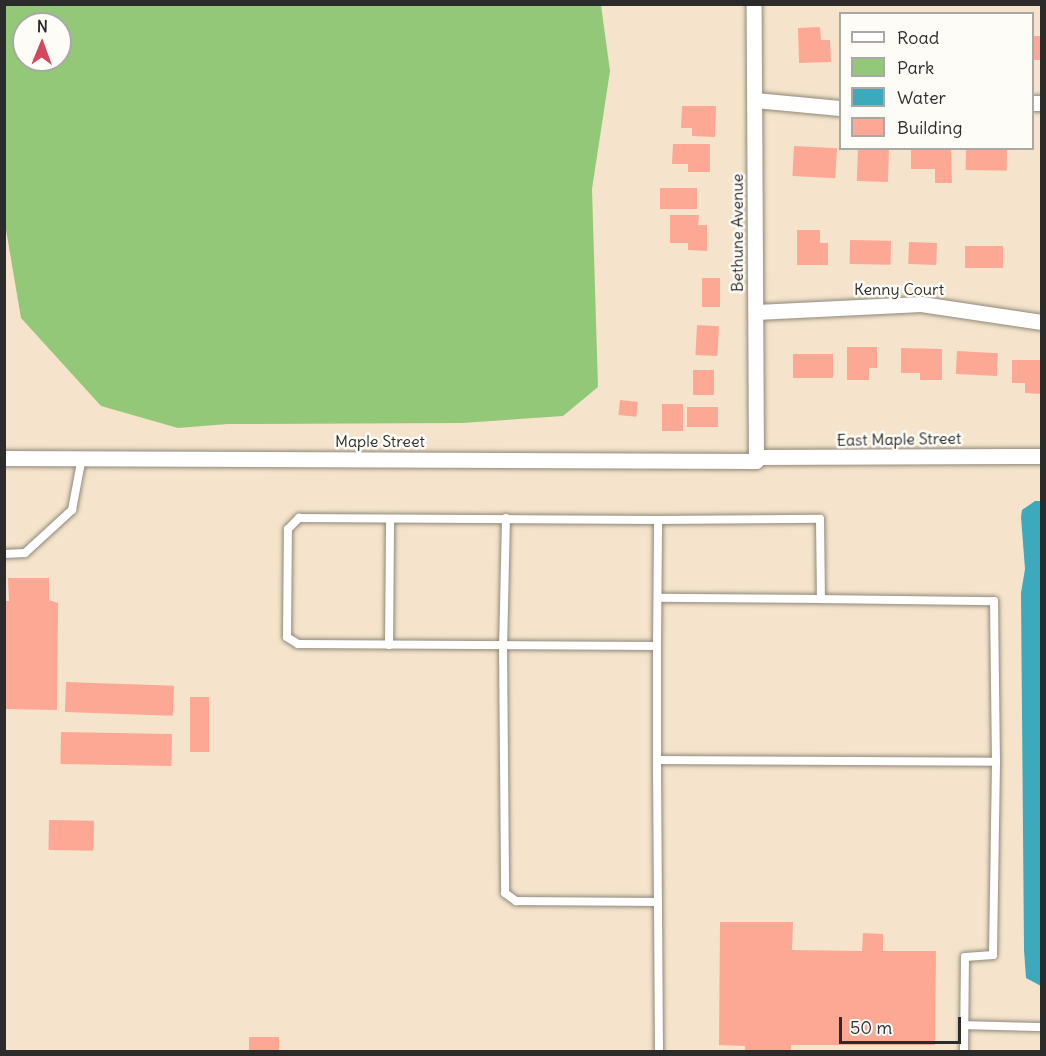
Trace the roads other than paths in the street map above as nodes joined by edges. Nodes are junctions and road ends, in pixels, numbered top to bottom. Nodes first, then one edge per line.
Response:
1 (754, 4) edge
2 (755, 100) junction
3 (839, 108) edge
4 (756, 312) junction
5 (1041, 322) edge
6 (1041, 456) edge
7 (82, 457) junction
8 (4, 458) edge
9 (756, 459) junction
10 (506, 518) junction
11 (390, 519) junction
12 (658, 520) junction
13 (4, 554) edge
14 (658, 598) junction
15 (822, 599) junction
16 (389, 645) junction
17 (502, 646) junction
18 (657, 646) junction
19 (657, 760) junction
20 (996, 762) junction
21 (658, 902) junction
22 (964, 1025) junction
23 (1041, 1027) edge
24 (659, 1052) edge
25 (964, 1052) edge

1 - 2 street, Bethune Avenue
2 - 3 street
2 - 4 street, Bethune Avenue
4 - 5 street, Kenny Court
4 - 9 street, Bethune Avenue
6 - 9 street, East Maple Street
7 - 8 street, Maple Street
7 - 9 street, Maple Street
7 - 13 lane
10 - 11 lane
10 - 12 lane
10 - 17 lane
11 - 16 lane
11 - 16 lane
12 - 14 lane
12 - 15 lane
14 - 15 lane
14 - 18 lane
15 - 20 lane
16 - 17 lane
17 - 18 lane
17 - 21 lane
18 - 19 lane
19 - 20 lane
19 - 21 lane
20 - 22 lane
21 - 24 lane
22 - 23 lane
22 - 25 lane

